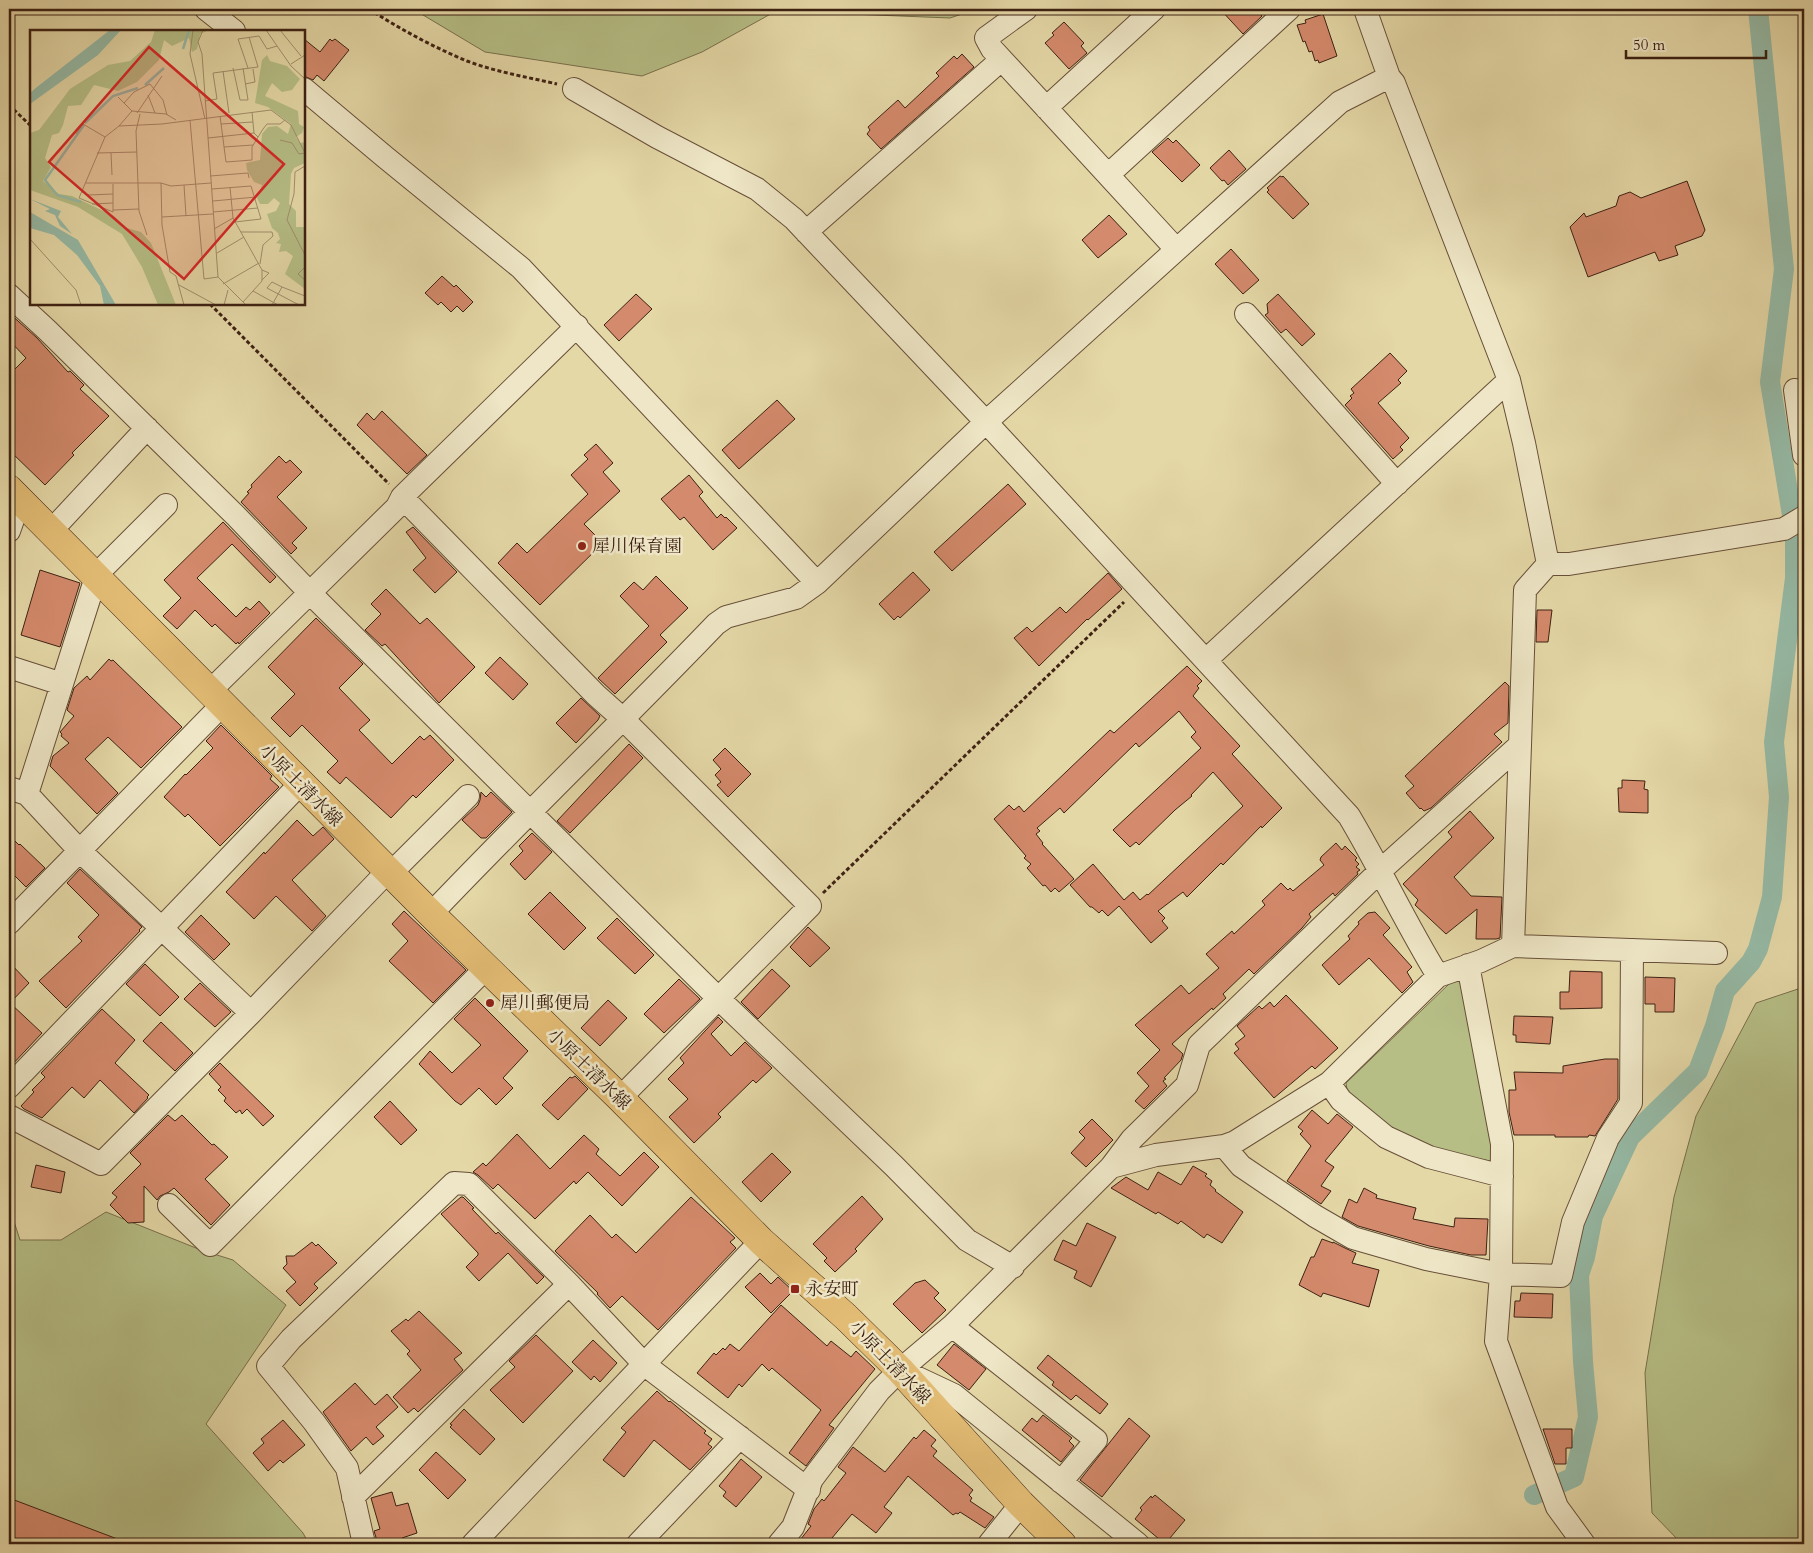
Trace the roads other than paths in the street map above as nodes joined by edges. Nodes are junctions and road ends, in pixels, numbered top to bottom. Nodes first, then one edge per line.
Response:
1 (206, 9) edge
2 (1026, 9) edge
3 (1154, 9) edge
4 (1289, 9) edge
5 (1365, 9) edge
6 (233, 30) edge
7 (1001, 60) junction
8 (1389, 77) junction
9 (574, 89) road end
10 (305, 90) edge
11 (1046, 108) junction
12 (1108, 175) junction
13 (806, 232) junction
14 (1176, 249) junction
15 (9, 295) edge
16 (1246, 314) dead end
17 (577, 326) junction
18 (1509, 380) junction
19 (1795, 390) dead end
20 (986, 422) junction
21 (147, 428) junction
22 (1804, 455) edge
23 (1397, 484) junction
24 (15, 494) edge
25 (402, 497) junction
26 (166, 506) dead end
27 (1804, 517) edge
28 (9, 531) edge
29 (51, 531) junction
30 (1548, 564) junction
31 (96, 577) junction
32 (816, 583) junction
33 (310, 593) junction
34 (1206, 660) junction
35 (9, 666) edge
36 (62, 684) junction
37 (216, 699) junction
38 (624, 720) junction
39 (1520, 745) junction
40 (300, 784) junction
41 (18, 791) edge
42 (468, 796) dead end
43 (530, 812) junction
44 (79, 850) junction
45 (1381, 870) junction
46 (389, 873) junction
47 (431, 914) junction
48 (9, 923) edge
49 (162, 928) junction
50 (1513, 946) junction
51 (1632, 950) junction
52 (1716, 953) dead end
53 (1468, 965) junction
54 (486, 968) junction
55 (1438, 976) junction
56 (719, 999) junction
57 (251, 1013) junction
58 (1329, 1083) junction
59 (9, 1087) edge
60 (620, 1098) junction
61 (9, 1116) edge
62 (1224, 1146) junction
63 (1111, 1167) junction
64 (1502, 1176) junction
65 (169, 1205) dead end
66 (761, 1241) junction
67 (1012, 1267) junction
68 (1501, 1274) junction
69 (569, 1284) junction
70 (952, 1326) junction
71 (645, 1365) junction
72 (900, 1370) junction
73 (740, 1437) junction
74 (1061, 1482) junction
75 (809, 1490) junction
76 (353, 1497) junction
77 (1021, 1504) junction
78 (364, 1544) edge
79 (473, 1544) edge
80 (638, 1544) edge
81 (778, 1544) edge
82 (989, 1544) edge
83 (1062, 1544) edge
84 (1138, 1544) edge
85 (1584, 1544) edge

1 - 6 street
2 - 7 street
3 - 11 street
4 - 12 street
5 - 8 street
7 - 11 street
7 - 13 street
8 - 14 street
8 - 18 street
9 - 13 street
10 - 17 street
11 - 12 street
12 - 14 street
13 - 20 street
14 - 20 street
15 - 21 street
16 - 23 street
17 - 25 street
17 - 32 street
18 - 23 street
18 - 30 street
19 - 22 street
20 - 32 street
20 - 34 street
21 - 29 street
21 - 33 street
23 - 34 street
24 - 28 street
24 - 29 main road, 小原土清水線
25 - 33 street
25 - 38 street
26 - 31 street
27 - 30 street
29 - 31 main road, 小原土清水線
30 - 39 street
31 - 36 street
31 - 37 main road, 小原土清水線
32 - 38 street
33 - 37 street
33 - 43 street
34 - 45 street
35 - 36 street
36 - 41 street
37 - 40 main road, 小原土清水線
37 - 44 street
38 - 43 street
38 - 56 street
39 - 45 street
39 - 50 street
40 - 46 main road, 小原土清水線
40 - 49 street
41 - 44 street
42 - 46 street
43 - 47 street
43 - 56 street
44 - 48 street
44 - 49 street
45 - 55 street
45 - 63 street
46 - 47 main road, 小原土清水線
46 - 57 street
47 - 54 main road, 小原土清水線
49 - 57 street
49 - 59 street
50 - 51 street
50 - 53 street
51 - 52 street
51 - 68 street
53 - 55 street
53 - 64 street
54 - 60 main road, 小原土清水線
54 - 65 street
55 - 58 street
56 - 60 street
56 - 67 street
57 - 61 street
58 - 62 street
58 - 64 street
60 - 66 main road, 小原土清水線
62 - 63 street
62 - 68 street
63 - 67 street
64 - 68 street
66 - 71 street
66 - 72 main road, 小原土清水線
67 - 70 street
68 - 85 street
69 - 71 street
69 - 76 street
69 - 76 street
70 - 72 street
70 - 74 street
71 - 73 street
71 - 79 street
72 - 74 street
72 - 75 street
72 - 77 main road, 小原土清水線
73 - 75 street
73 - 80 street
74 - 84 street
75 - 81 street
76 - 78 street
77 - 82 street
77 - 83 main road, 小原土清水線

